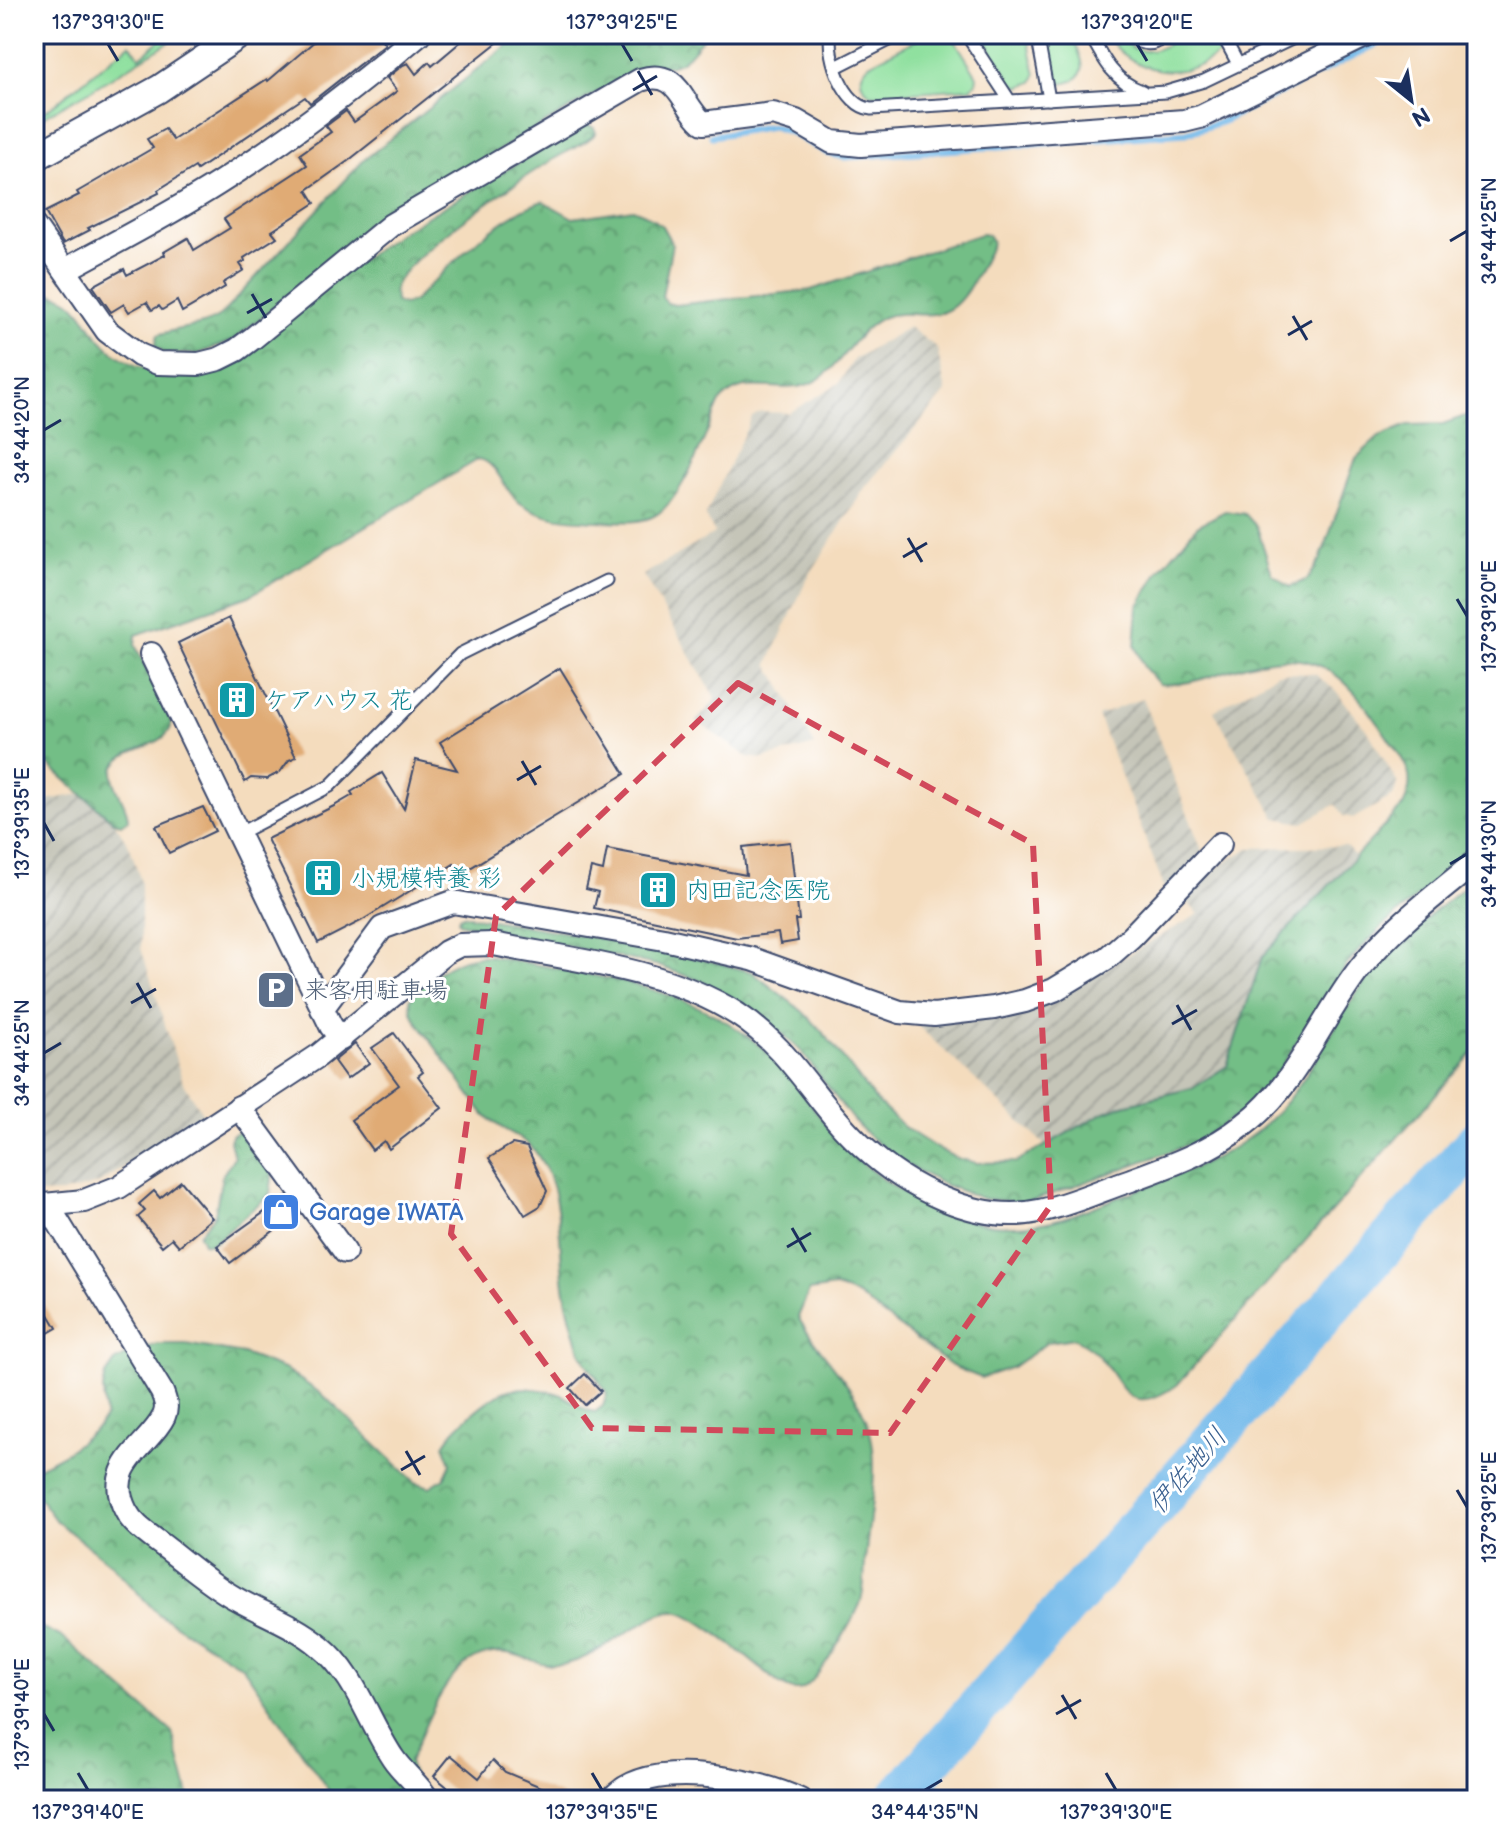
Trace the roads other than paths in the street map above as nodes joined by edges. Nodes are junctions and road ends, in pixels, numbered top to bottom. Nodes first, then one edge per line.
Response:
1 (241, 34) edge
2 (419, 34) edge
3 (831, 34) edge
4 (901, 34) edge
5 (966, 34) edge
6 (1037, 34) edge
7 (1090, 34) edge
8 (1128, 34) edge
9 (1169, 34) edge
10 (1222, 34) edge
11 (1258, 34) edge
12 (1302, 34) edge
13 (1369, 34) edge
14 (1267, 51) junction
15 (1238, 64) junction
16 (836, 67) junction
17 (1147, 93) junction
18 (1049, 99) junction
19 (1010, 101) junction
20 (34, 158) edge
21 (34, 226) edge
22 (65, 270) junction
23 (607, 581) dead end
24 (151, 654) dead end
25 (238, 834) junction
26 (1220, 844) dead end
27 (1477, 861) edge
28 (322, 1009) junction
29 (341, 1039) junction
30 (239, 1107) junction
31 (39, 1212) edge
32 (345, 1252) dead end
33 (428, 1800) edge
34 (611, 1800) edge
35 (800, 1800) edge

1 - 20 street
2 - 22 street
3 - 16 lane
4 - 16 lane
5 - 19 lane
6 - 18 lane
7 - 17 lane
8 - 9 lane
10 - 15 lane
11 - 14 lane
12 - 14 lane
13 - 22 street
14 - 15 lane
15 - 17 lane
16 - 19 lane
17 - 18 lane
18 - 19 lane
21 - 22 street
23 - 25 lane
24 - 25 street
25 - 28 street
26 - 28 street
27 - 29 street
28 - 29 street
29 - 30 street
30 - 31 street
30 - 32 street
31 - 33 street
34 - 35 street

